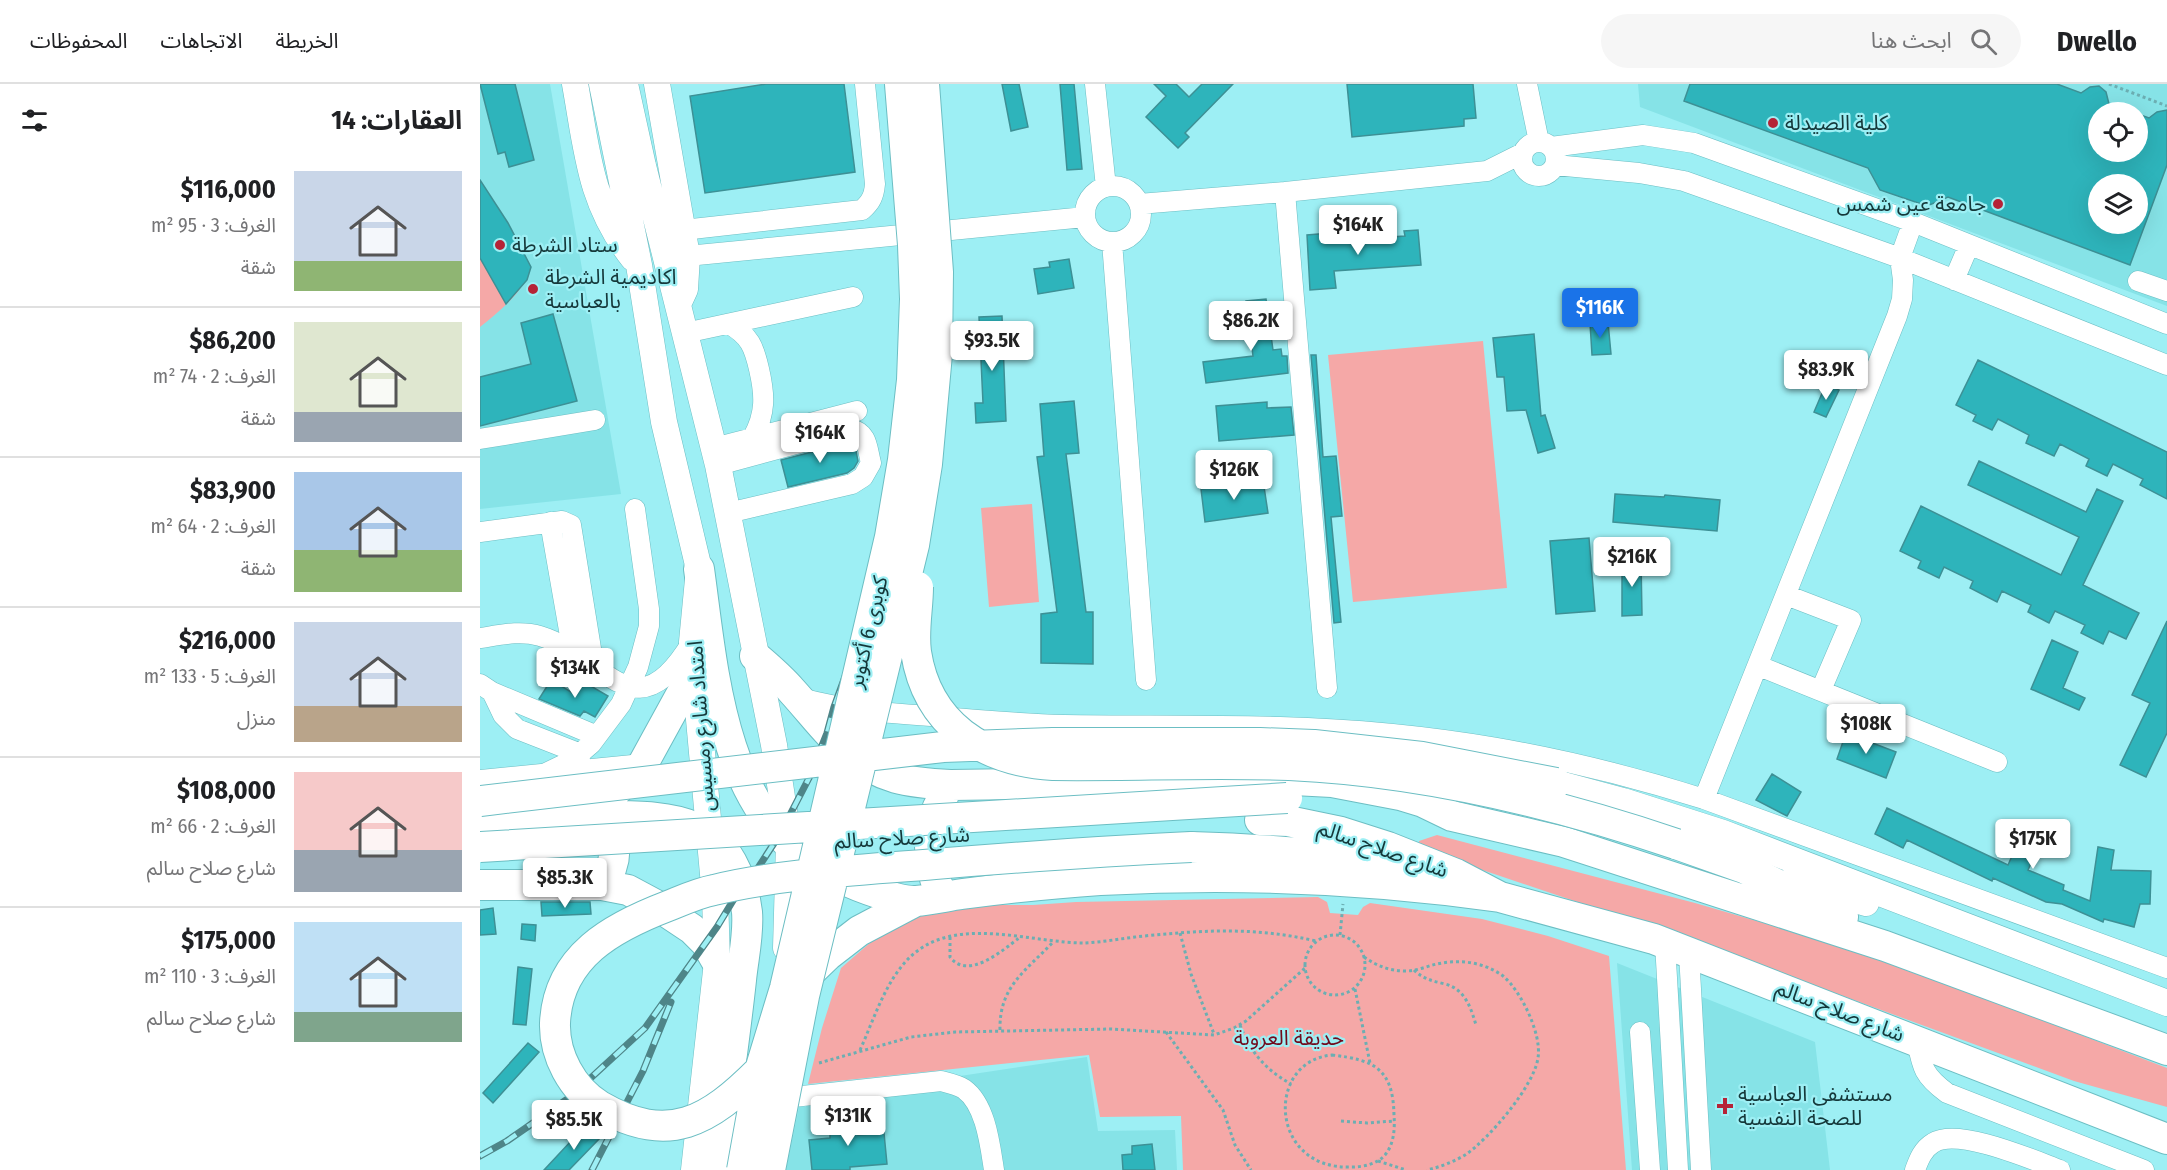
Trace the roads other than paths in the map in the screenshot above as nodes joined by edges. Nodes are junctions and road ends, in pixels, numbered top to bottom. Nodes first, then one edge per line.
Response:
1 (575, 84) edge
2 (602, 84) edge
3 (625, 84) edge
4 (657, 84) edge
5 (865, 84) edge
6 (900, 84) edge
7 (924, 84) edge
8 (1095, 84) edge
9 (1527, 84) edge
10 (1542, 152) junction
11 (631, 167) junction
12 (1106, 187) junction
13 (1285, 192) junction
14 (1139, 204) junction
15 (1085, 217) junction
16 (1913, 222) junction
17 (683, 230) junction
18 (1112, 242) junction
19 (1969, 245) junction
20 (687, 256) junction
21 (1900, 258) junction
22 (639, 265) junction
23 (1954, 280) junction
24 (2138, 281) dead end
25 (2167, 291) edge
26 (853, 297) dead end
27 (678, 305) junction
28 (729, 324) junction
29 (2167, 324) edge
30 (685, 333) junction
31 (2167, 365) edge
32 (857, 411) dead end
33 (595, 420) dead end
34 (753, 437) junction
35 (480, 439) edge
36 (716, 456) junction
37 (634, 508) dead end
38 (728, 513) junction
39 (480, 532) edge
40 (914, 545) junction
41 (699, 569) junction
42 (568, 571) junction
43 (1786, 595) junction
44 (480, 638) edge
45 (573, 653) junction
46 (755, 656) junction
47 (693, 657) junction
48 (1759, 666) junction
49 (594, 667) junction
50 (1146, 680) dead end
51 (486, 688) edge
52 (629, 688) junction
53 (1327, 688) dead end
54 (1821, 690) junction
55 (799, 698) junction
56 (597, 736) junction
57 (580, 754) junction
58 (1997, 762) dead end
59 (643, 764) junction
60 (544, 774) junction
61 (480, 780) edge
62 (1556, 783) joint
63 (951, 784) junction
64 (1704, 799) junction
65 (480, 801) edge
66 (1424, 802) junction
67 (582, 815) junction
68 (480, 826) edge
69 (709, 837) junction
70 (789, 843) junction
71 (480, 846) edge
72 (480, 860) edge
73 (1744, 868) junction
74 (1456, 874) junction
75 (480, 885) edge
76 (602, 885) junction
77 (1500, 897) junction
78 (928, 899) junction
79 (1951, 919) junction
80 (1885, 946) junction
81 (1677, 948) junction
82 (717, 962) junction
83 (2167, 968) edge
84 (784, 998) junction
85 (2167, 1003) edge
86 (1640, 1032) dead end
87 (1917, 1041) junction
88 (2167, 1050) edge
89 (760, 1070) junction
90 (784, 1098) junction
91 (2022, 1123) junction
92 (2167, 1139) edge
93 (2012, 1152) junction
94 (694, 1170) edge
95 (716, 1170) edge
96 (742, 1170) edge
97 (771, 1170) edge
98 (778, 1170) edge
99 (994, 1170) edge
100 (1650, 1170) edge
101 (1678, 1170) edge
102 (1701, 1170) edge
103 (1915, 1170) edge
104 (2060, 1170) edge
105 (2144, 1170) edge

1 - 22 main road, امتداد شارع رمسيس
2 - 11 main road
3 - 11 main road
4 - 17 main road
5 - 17 street
6 - 89 highway, كوبرى 6 أكتوبر, bridge
7 - 40 highway, كوبرى 6 أكتوبر, bridge
8 - 12 street
9 - 10 street
10 - 13 street
10 - 16 street
10 - 21 street
11 - 22 main road
11 - 27 main road
12 - 14 street
12 - 15 street
13 - 14 street
13 - 53 street
14 - 18 street
15 - 18 street
15 - 20 street
16 - 19 street
16 - 21 street
17 - 20 main road
18 - 50 street
19 - 23 street
19 - 29 street
20 - 27 main road
21 - 23 street
21 - 43 street
22 - 41 main road, امتداد شارع رمسيس
23 - 31 street
24 - 25 street
26 - 28 street
27 - 30 main road
28 - 30 street
28 - 34 street
30 - 36 main road
32 - 34 street
33 - 35 street
34 - 36 street
36 - 38 main road
36 - 38 street
37 - 52 street
38 - 46 main road
39 - 42 street
40 - 73 highway, bridge
40 - 97 highway, كوبرى 6 أكتوبر, bridge
41 - 47 main road, امتداد شارع رمسيس
41 - 70 highway
42 - 45 street
42 - 49 street
43 - 48 street
43 - 54 street
44 - 45 street
45 - 49 street
46 - 55 highway
46 - 70 main road
47 - 52 street
47 - 59 highway
47 - 69 main road, امتداد شارع رمسيس
48 - 54 street
48 - 64 street
49 - 52 street
51 - 56 street
51 - 57 street
52 - 56 street
54 - 58 street
55 - 63 highway
55 - 64 street
56 - 57 street
57 - 60 street
59 - 60 street
59 - 67 highway
60 - 61 street
62 - 65 highway, bridge
62 - 79 main road
63 - 66 highway
63 - 78 highway
64 - 83 street
66 - 71 highway, شارع صلاح سالم, bridge
66 - 80 highway, شارع صلاح سالم
67 - 68 highway
67 - 69 highway
67 - 76 highway
69 - 82 main road, امتداد شارع رمسيس
69 - 95 highway
70 - 78 highway
70 - 84 main road
72 - 74 highway, شارع صلاح سالم, bridge
73 - 79 main road
73 - 80 highway
74 - 77 highway, شارع صلاح سالم
74 - 89 highway, bridge
75 - 76 highway
76 - 82 highway
77 - 78 highway
77 - 81 highway, شارع صلاح سالم
78 - 84 highway
79 - 85 main road
80 - 88 highway, شارع صلاح سالم
81 - 87 highway, شارع صلاح سالم
81 - 101 street
81 - 102 street
82 - 94 main road, امتداد شارع رمسيس
84 - 90 main road
86 - 100 street
87 - 91 street
87 - 92 highway, شارع صلاح سالم
89 - 96 highway, كوبرى 6 أكتوبر, bridge
90 - 98 main road
90 - 99 street
91 - 93 street
91 - 105 street
93 - 103 street
93 - 104 street

